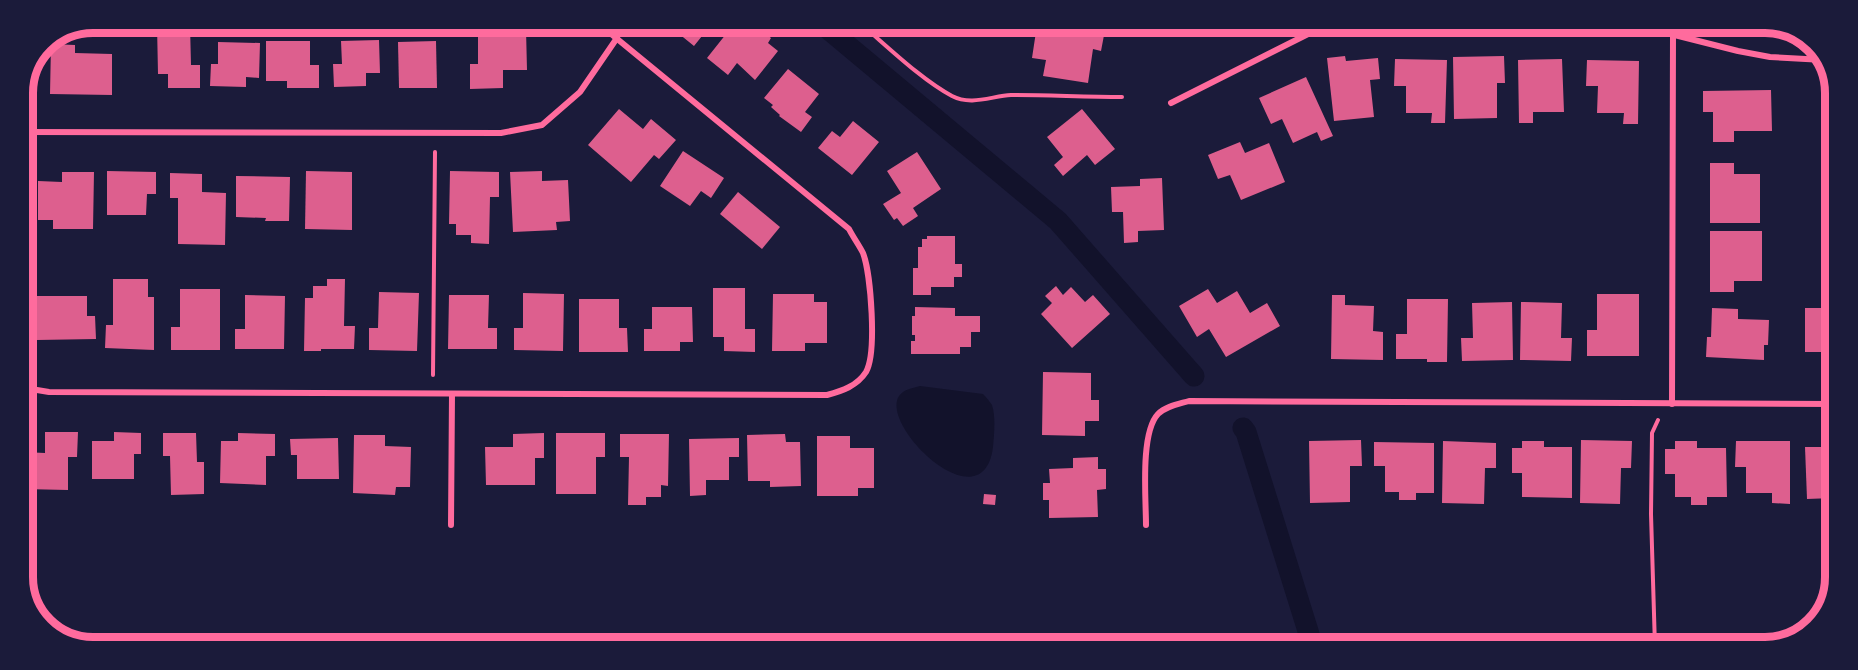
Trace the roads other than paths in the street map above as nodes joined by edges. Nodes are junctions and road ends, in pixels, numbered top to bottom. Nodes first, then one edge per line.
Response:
1 (611, 33) edge
2 (1310, 33) edge
3 (1669, 33) edge
4 (1673, 34) junction
5 (617, 38) junction
6 (1815, 59) edge
7 (1171, 103) dead end
8 (33, 132) edge
9 (33, 389) edge
10 (452, 394) junction
11 (1672, 404) junction
12 (1825, 404) edge
13 (451, 525) dead end
14 (1146, 525) dead end

1 - 5 street
2 - 7 street
3 - 4 street
4 - 6 street
4 - 11 street
5 - 8 street
5 - 10 street
9 - 10 street
10 - 13 street
11 - 12 street
11 - 14 street

